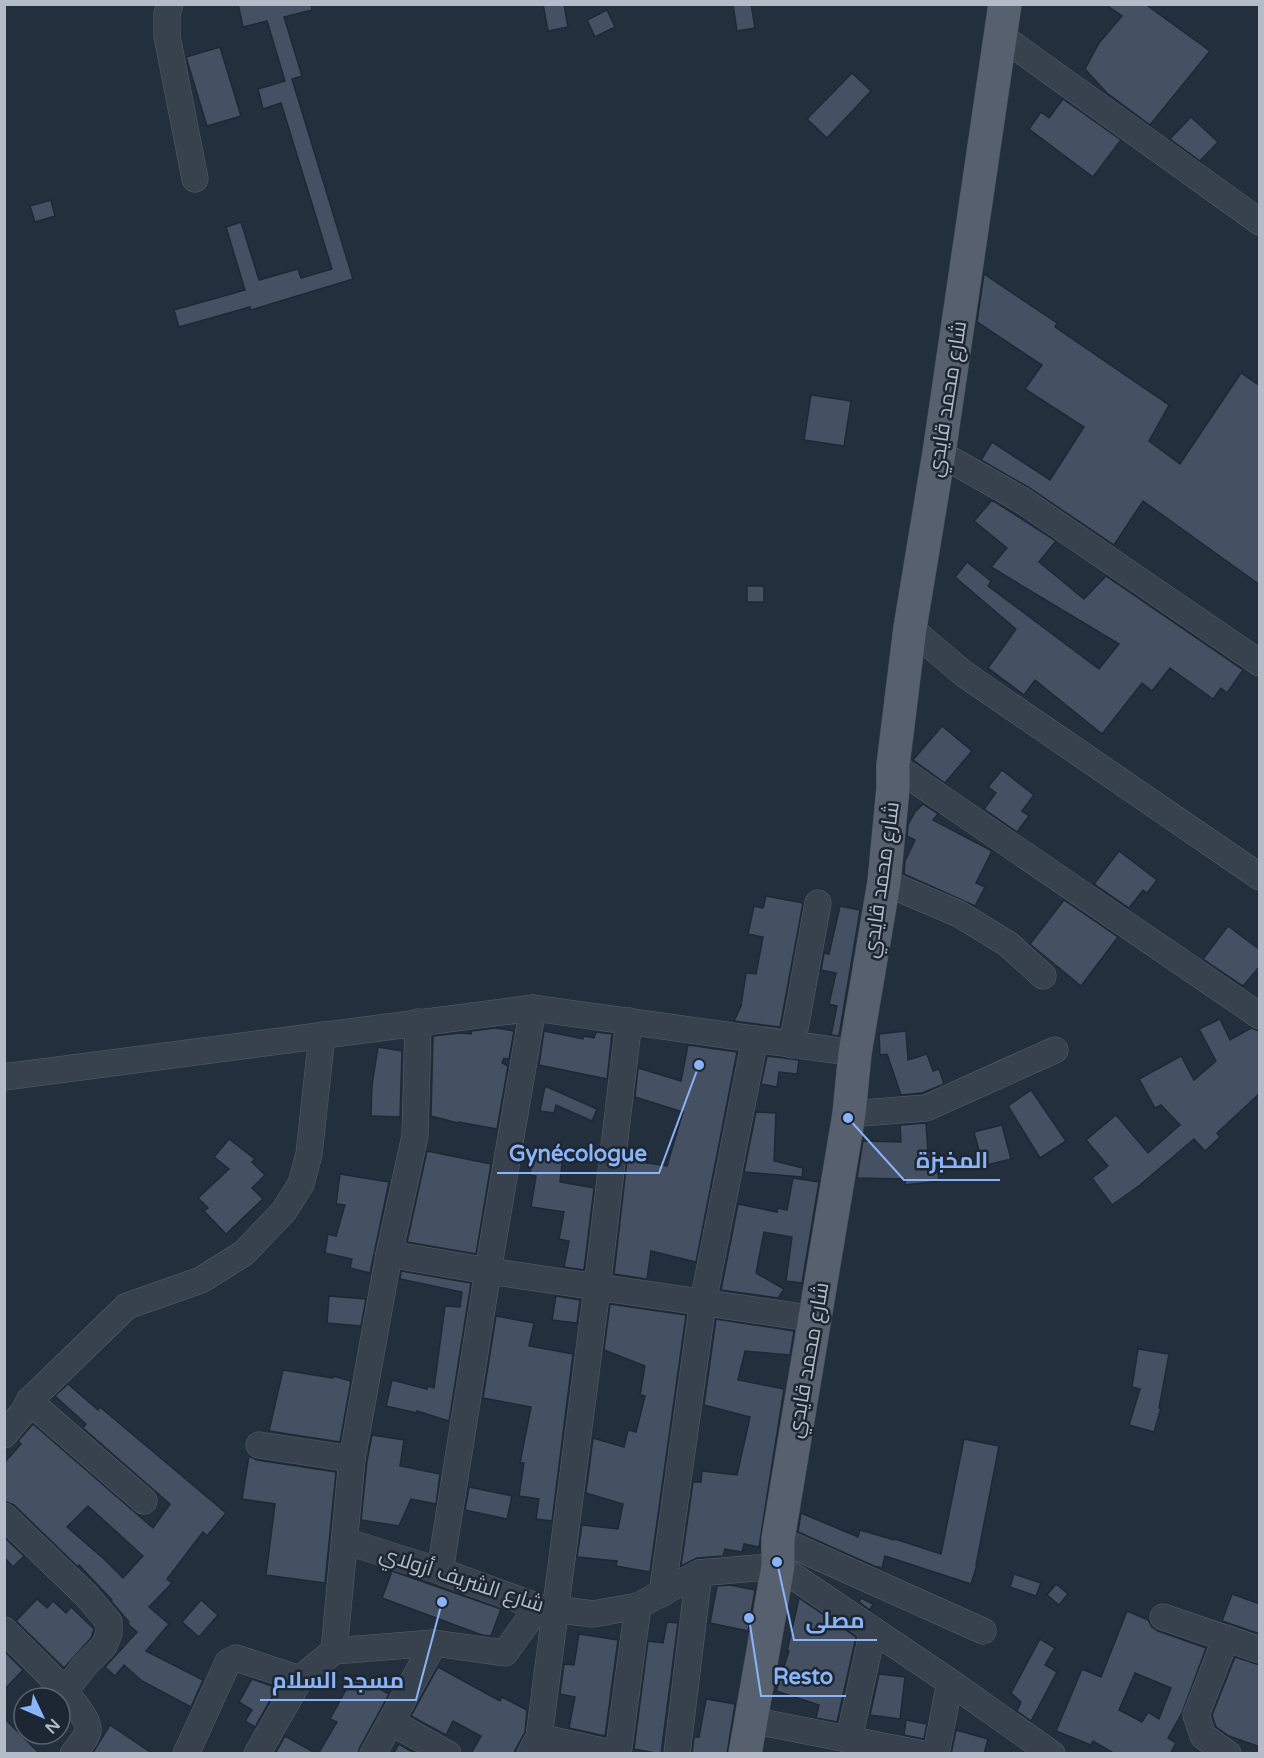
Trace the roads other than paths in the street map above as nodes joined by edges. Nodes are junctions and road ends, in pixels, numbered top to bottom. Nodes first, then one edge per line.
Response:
1 (170, 4) edge
2 (1005, 4) edge
3 (1001, 36) junction
4 (195, 179) dead end
5 (1260, 222) edge
6 (939, 453) junction
7 (910, 628) junction
8 (1260, 663) edge
9 (893, 765) junction
10 (1260, 877) edge
11 (884, 882) junction
12 (818, 903) dead end
13 (1044, 976) dead end
14 (533, 1008) junction
15 (1260, 1016) edge
16 (418, 1022) junction
17 (629, 1022) junction
18 (322, 1035) junction
19 (755, 1039) junction
20 (792, 1045) junction
21 (1055, 1050) dead end
22 (855, 1053) junction
23 (4, 1077) edge
24 (849, 1114) junction
25 (388, 1254) junction
26 (488, 1271) junction
27 (597, 1288) junction
28 (703, 1302) junction
29 (816, 1319) junction
30 (29, 1401) junction
31 (4, 1435) edge
32 (259, 1444) dead end
33 (352, 1459) junction
34 (144, 1501) dead end
35 (4, 1516) edge
36 (345, 1541) junction
37 (778, 1552) junction
38 (440, 1571) junction
39 (699, 1573) junction
40 (662, 1594) junction
41 (638, 1606) junction
42 (546, 1608) junction
43 (1163, 1617) dead end
44 (4, 1630) edge
45 (873, 1630) junction
46 (983, 1631) dead end
47 (1226, 1638) junction
48 (434, 1643) junction
49 (1260, 1650) edge
50 (334, 1651) junction
51 (300, 1679) junction
52 (950, 1682) junction
53 (60, 1686) edge
54 (69, 1686) edge
55 (72, 1701) edge
56 (751, 1720) junction
57 (391, 1722) junction
58 (849, 1739) junction
59 (534, 1745) edge
60 (1042, 1750) edge
61 (73, 1754) edge
62 (186, 1754) edge
63 (257, 1754) edge
64 (373, 1754) edge
65 (448, 1754) edge
66 (616, 1754) edge
67 (677, 1754) edge
68 (745, 1754) edge
69 (923, 1754) edge
70 (936, 1754) edge
71 (1228, 1754) edge

1 - 4 street
2 - 3 main road, شارع محمد قايدي
3 - 5 street
3 - 6 main road, شارع محمد قايدي
6 - 7 main road, شارع محمد قايدي
6 - 8 street
7 - 9 main road, شارع محمد قايدي
7 - 10 street
9 - 11 main road, شارع محمد قايدي
9 - 15 street
11 - 13 street
11 - 22 main road, شارع محمد قايدي
12 - 20 street
14 - 16 street
14 - 17 street
14 - 26 street
16 - 18 street
16 - 25 street
17 - 19 street
17 - 27 street
18 - 23 street
18 - 30 street
19 - 20 street
19 - 28 street
20 - 22 street
21 - 24 street
22 - 24 main road, شارع محمد قايدي
24 - 29 main road, شارع محمد قايدي
25 - 26 street
25 - 33 street
26 - 27 street
26 - 38 street
27 - 28 street
27 - 42 street
28 - 29 street
28 - 40 street
29 - 37 main road, شارع محمد قايدي
30 - 31 street
30 - 34 street
32 - 33 street
33 - 36 street
35 - 54 street
36 - 38 street, شارع الشريف أزولاي
36 - 50 street
37 - 39 street, شارع الشريف أزولاي
37 - 45 street
37 - 46 street
37 - 56 main road, شارع محمد قايدي
38 - 42 street, شارع الشريف أزولاي
39 - 40 street, شارع الشريف أزولاي
39 - 67 street
40 - 41 street, شارع الشريف أزولاي
41 - 42 street, شارع الشريف أزولاي
41 - 66 street
42 - 48 street
42 - 59 street
43 - 47 street
44 - 53 street
45 - 52 street
45 - 58 street
47 - 49 street
47 - 71 street
48 - 50 street
48 - 57 street
50 - 51 street
51 - 62 street
51 - 63 street
52 - 60 street
52 - 70 street
55 - 61 street
56 - 58 street
56 - 68 main road, شارع محمد قايدي
57 - 64 street
57 - 65 street
58 - 69 street
59 - 66 street

